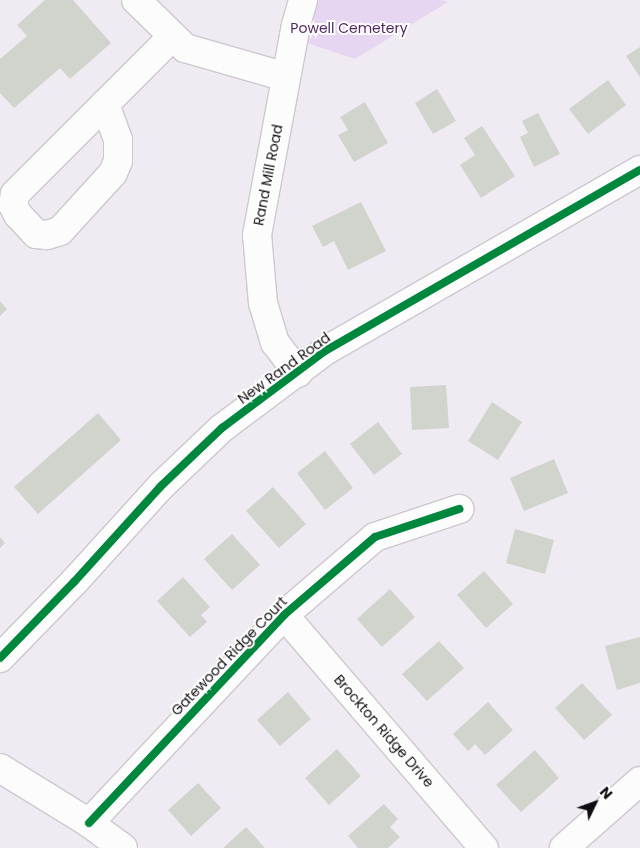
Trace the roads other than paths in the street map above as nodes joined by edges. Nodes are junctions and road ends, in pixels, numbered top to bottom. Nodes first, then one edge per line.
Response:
1 (136, 0) edge
2 (303, 0) edge
3 (173, 36) junction
4 (286, 77) junction
5 (105, 104) junction
6 (640, 170) edge
7 (298, 373) junction
8 (459, 509) dead end
9 (284, 615) junction
10 (0, 658) edge
11 (0, 768) edge
12 (640, 781) edge
13 (89, 823) junction
14 (123, 848) edge
15 (484, 848) edge
16 (564, 848) edge

1 - 3 street
2 - 4 street, Rand Mill Road
3 - 4 street
3 - 5 street
4 - 7 street, Rand Mill Road
5 - 5 street
6 - 7 street, New Rand Road
7 - 10 street, New Rand Road
8 - 9 street, Gatewood Ridge Court
9 - 13 street, Gatewood Ridge Court
9 - 15 street, Brockton Ridge Drive
11 - 13 street
12 - 16 street
13 - 14 street

